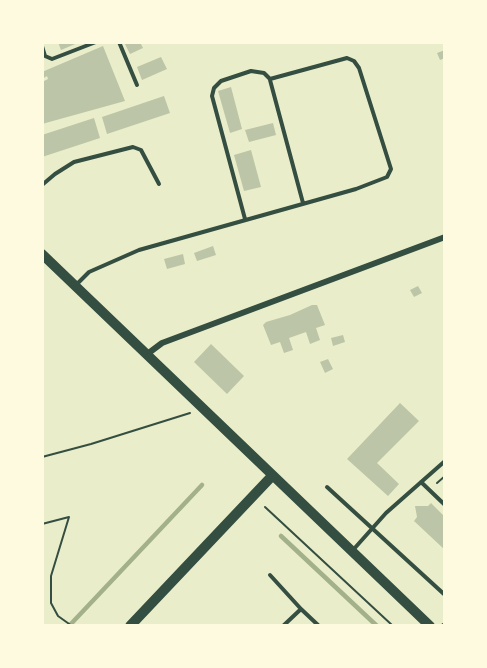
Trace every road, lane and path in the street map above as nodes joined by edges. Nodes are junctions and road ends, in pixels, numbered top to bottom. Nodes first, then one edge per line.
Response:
1 (96, 42) edge
2 (119, 42) edge
3 (42, 46) edge
4 (270, 79) junction
5 (137, 85) dead end
6 (159, 184) dead end
7 (42, 185) edge
8 (303, 203) junction
9 (245, 219) junction
10 (445, 237) edge
11 (42, 254) edge
12 (75, 286) junction
13 (146, 356) junction
14 (201, 408) junction
15 (42, 457) edge
16 (445, 461) edge
17 (272, 476) junction
18 (421, 482) junction
19 (327, 487) dead end
20 (445, 505) edge
21 (265, 507) dead end
22 (42, 524) edge
23 (372, 528) junction
24 (352, 551) junction
25 (270, 576) dead end
26 (445, 595) edge
27 (301, 609) junction
28 (72, 626) edge
29 (130, 626) edge
30 (283, 626) edge
31 (319, 626) edge
32 (393, 626) edge
33 (430, 626) edge

1 - 3 lane
2 - 5 lane
4 - 8 lane
4 - 8 lane
4 - 9 lane
6 - 7 lane
8 - 9 lane
9 - 12 lane
10 - 13 street
11 - 12 street
12 - 13 street
13 - 14 street
14 - 15 path
14 - 17 street
16 - 18 lane
17 - 24 street
17 - 29 street
18 - 20 lane
18 - 23 lane
19 - 23 lane
21 - 32 path
22 - 28 path
23 - 24 lane
23 - 26 lane
24 - 33 street
25 - 27 lane
27 - 30 lane
27 - 31 lane

